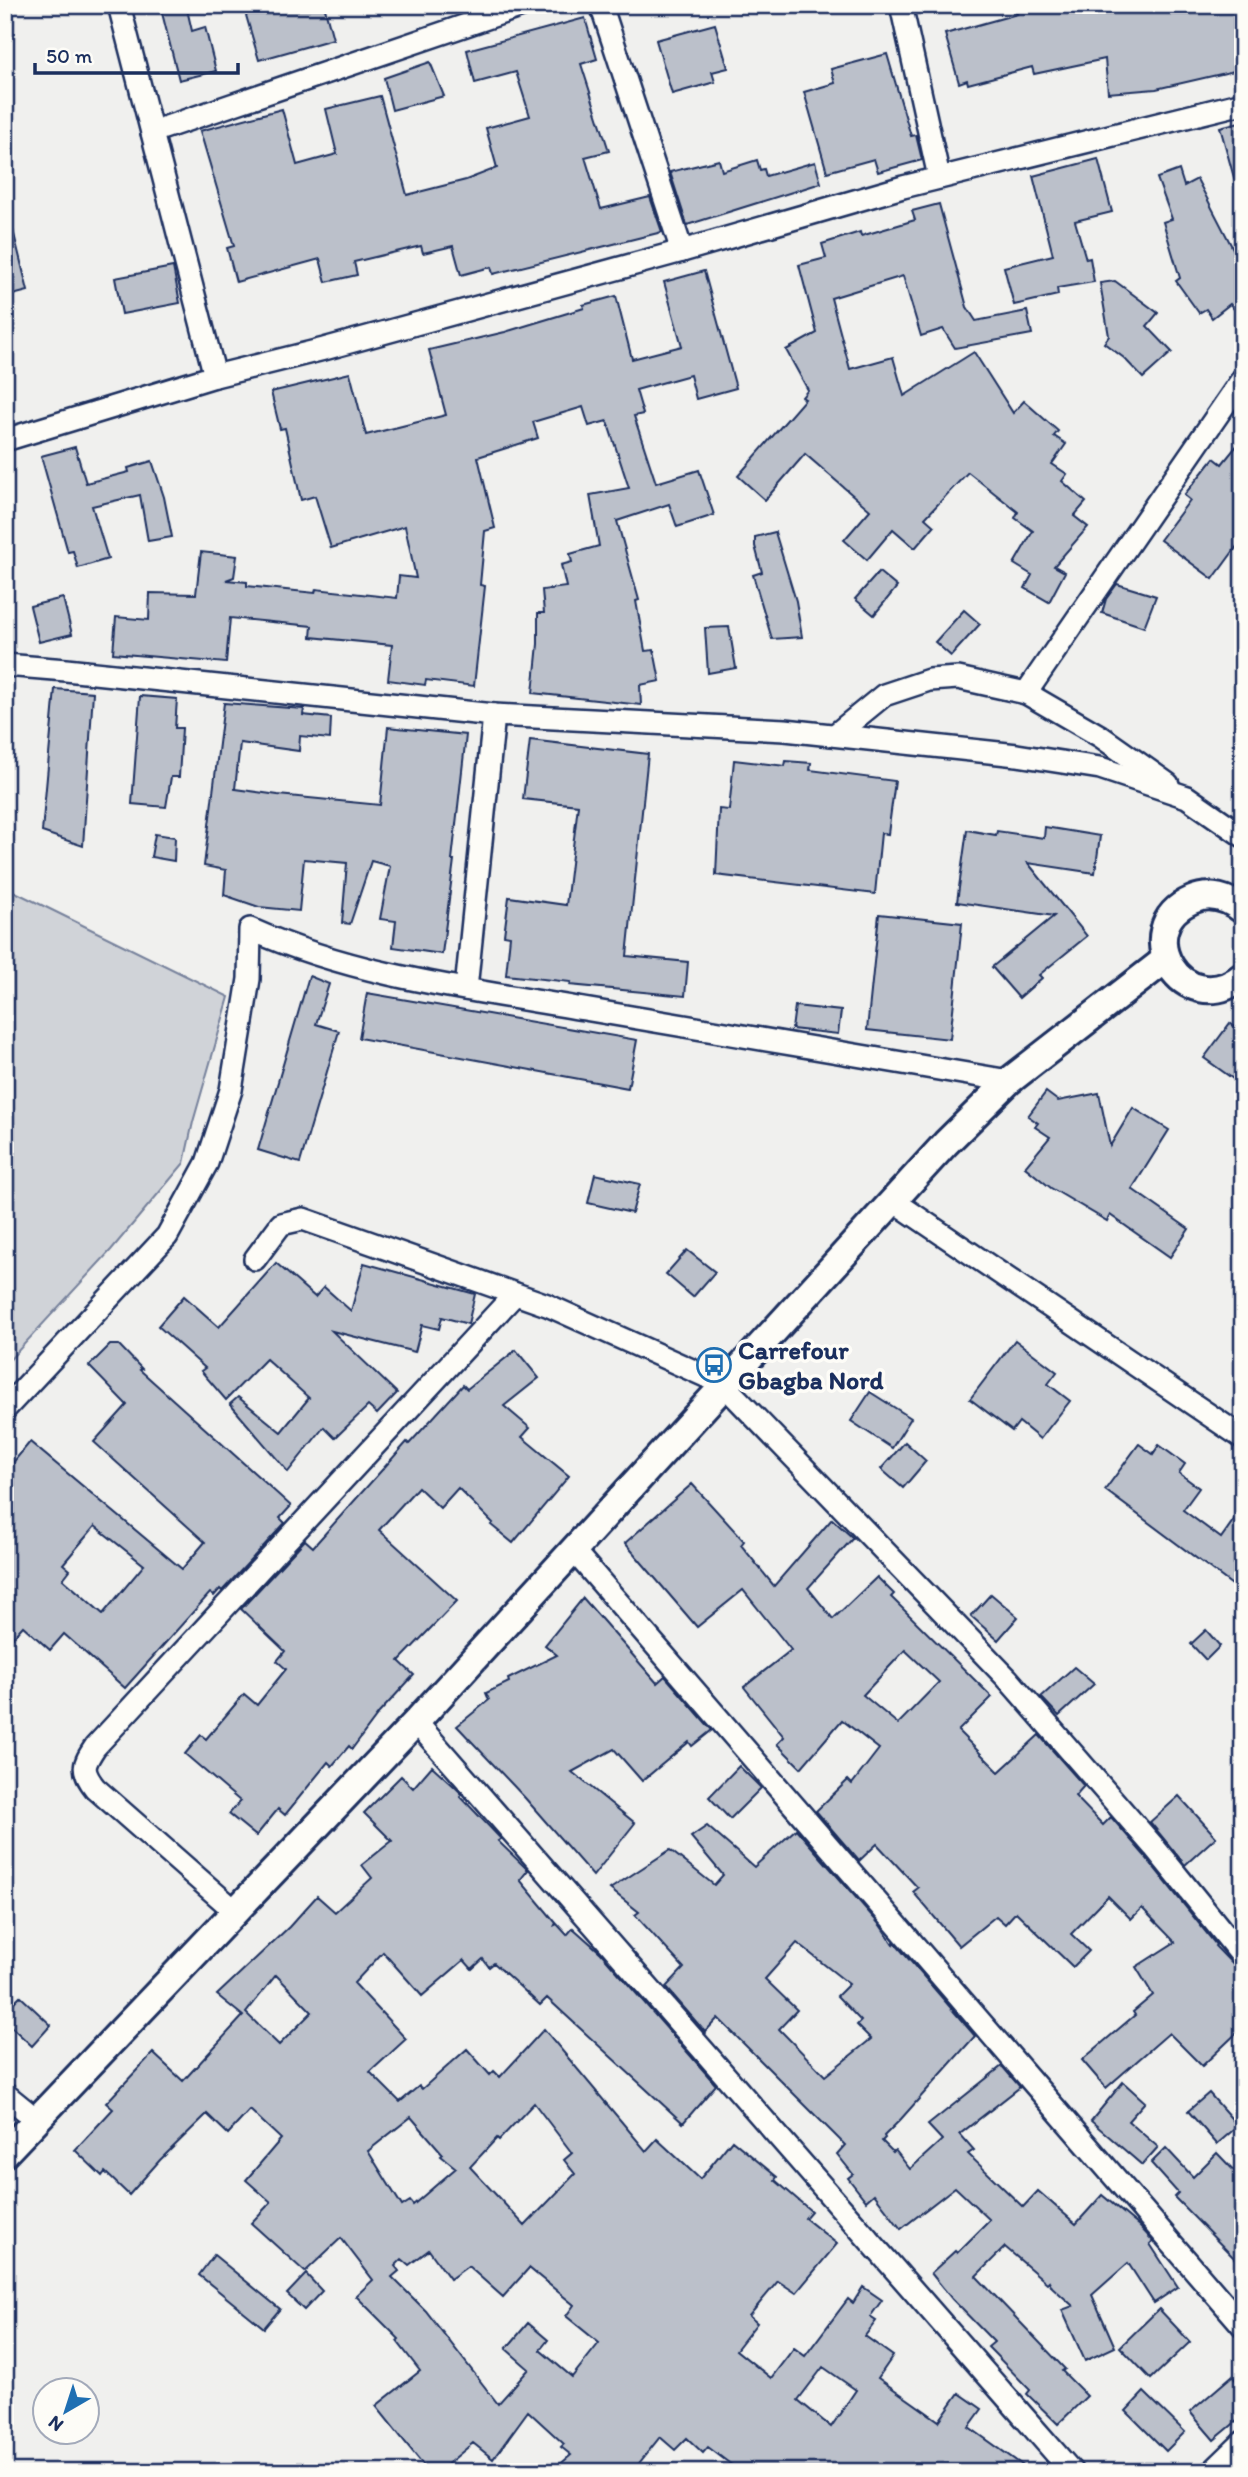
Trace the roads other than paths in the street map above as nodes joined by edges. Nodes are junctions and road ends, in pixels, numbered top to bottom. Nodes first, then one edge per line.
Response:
1 (119, 5) edge
2 (525, 5) edge
3 (601, 5) edge
4 (901, 5) edge
5 (1243, 103) edge
6 (152, 132) junction
7 (939, 177) junction
8 (682, 251) junction
9 (215, 376) junction
10 (1243, 378) edge
11 (5, 440) edge
12 (5, 665) edge
13 (1026, 694) junction
14 (494, 715) junction
15 (835, 735) junction
16 (1187, 797) junction
17 (1243, 836) edge
18 (1238, 897) edge
19 (1166, 959) junction
20 (1243, 976) edge
21 (466, 989) junction
22 (1009, 1081) junction
23 (892, 1200) junction
24 (255, 1259) dead end
25 (515, 1294) junction
26 (723, 1384) junction
27 (5, 1409) edge
28 (1243, 1438) edge
29 (574, 1551) junction
30 (415, 1722) junction
31 (235, 1911) junction
32 (1243, 1957) edge
33 (5, 2094) edge
34 (37, 2120) junction
35 (5, 2153) edge
36 (1243, 2326) edge
37 (1243, 2442) edge
38 (1072, 2472) edge
39 (1212, 2472) edge

1 - 6 street
2 - 6 street
3 - 8 street
4 - 7 street
5 - 7 street
6 - 9 street
7 - 8 street
8 - 9 street
9 - 11 street
10 - 13 street
12 - 14 street
13 - 15 street
13 - 16 street
14 - 15 street
14 - 21 street
15 - 16 street
16 - 17 street
18 - 19 street
19 - 20 street
19 - 22 street
21 - 22 street
21 - 27 street
22 - 23 street
23 - 26 street
23 - 28 street
24 - 25 street
25 - 26 street
25 - 31 street
26 - 29 street
26 - 32 street
29 - 30 street
29 - 36 street
30 - 31 street
30 - 38 street
31 - 34 street
33 - 34 street
34 - 35 street
37 - 39 street

